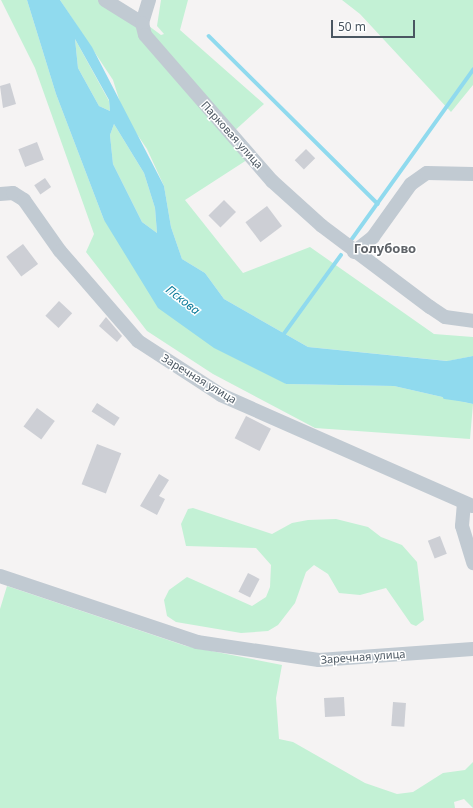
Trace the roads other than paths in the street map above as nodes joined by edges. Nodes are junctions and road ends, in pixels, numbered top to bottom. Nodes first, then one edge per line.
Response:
1 (105, 0) edge
2 (149, 0) edge
3 (142, 23) junction
4 (473, 174) edge
5 (0, 194) edge
6 (354, 252) junction
7 (473, 320) edge
8 (468, 504) edge
9 (473, 563) edge
10 (0, 576) edge
11 (473, 649) edge

1 - 3 street
2 - 3 street
3 - 6 street, Парковая улица
4 - 6 street
5 - 8 street, Заречная улица
6 - 7 street, Парковая улица
8 - 9 street
10 - 11 street, Заречная улица

